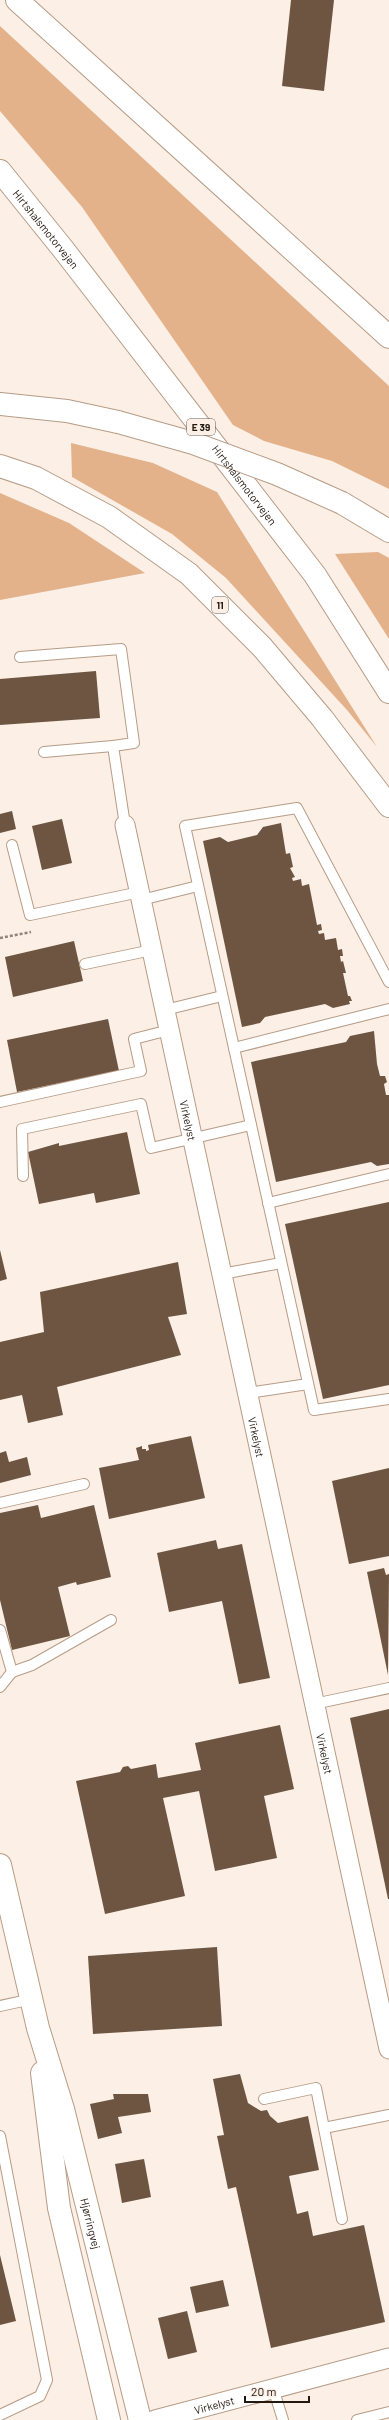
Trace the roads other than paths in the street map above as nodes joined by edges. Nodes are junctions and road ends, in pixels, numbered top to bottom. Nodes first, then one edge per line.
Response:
1 (17, 0) edge
2 (0, 172) edge
3 (389, 337) edge
4 (0, 404) edge
5 (0, 466) edge
6 (389, 531) edge
7 (20, 657) dead end
8 (389, 692) edge
9 (113, 746) junction
10 (44, 752) dead end
11 (389, 806) edge
12 (125, 825) joint
13 (12, 844) dead end
14 (198, 886) junction
15 (140, 896) junction
16 (152, 950) junction
17 (85, 964) dead end
18 (389, 982) edge
19 (222, 996) junction
20 (389, 1009) edge
21 (165, 1010) junction
22 (169, 1030) junction
23 (234, 1048) junction
24 (0, 1102) edge
25 (251, 1125) junction
26 (193, 1140) junction
27 (389, 1174) edge
28 (23, 1176) dead end
29 (268, 1203) junction
30 (281, 1263) junction
31 (222, 1274) junction
32 (308, 1384) junction
33 (248, 1393) junction
34 (389, 1399) edge
35 (84, 1484) dead end
36 (0, 1503) edge
37 (111, 1620) dead end
38 (0, 1630) edge
39 (12, 1672) junction
40 (0, 1687) edge
41 (389, 1688) edge
42 (314, 1704) junction
43 (0, 1865) edge
44 (5, 1913) edge
45 (32, 1999) junction
46 (0, 2006) edge
47 (386, 2023) edge
48 (38, 2028) junction
49 (389, 2049) edge
50 (264, 2099) dead end
51 (389, 2115) edge
52 (324, 2128) junction
53 (0, 2136) edge
54 (342, 2219) dead end
55 (389, 2358) edge
56 (273, 2388) junction
57 (389, 2412) edge
58 (0, 2416) edge
59 (109, 2420) edge
60 (140, 2420) edge
61 (155, 2420) edge
62 (283, 2420) edge
63 (357, 2420) edge

1 - 3 main road
2 - 8 main road, Hirtshalsmotorvejen / E 39
4 - 6 main road, bridge
5 - 11 main road, 11
7 - 9 lane
9 - 10 lane
9 - 12 lane
12 - 15 street, Virkelyst
13 - 15 lane
14 - 15 lane
14 - 18 lane
14 - 19 lane
15 - 16 street, Virkelyst
16 - 17 lane
16 - 21 street, Virkelyst
19 - 21 lane
19 - 23 lane
20 - 23 lane
21 - 22 street, Virkelyst
22 - 24 lane
22 - 26 street, Virkelyst
23 - 25 lane
25 - 26 lane
25 - 29 lane
26 - 28 lane
26 - 31 street, Virkelyst
27 - 29 lane
29 - 30 lane
30 - 31 lane
30 - 32 lane
31 - 33 street, Virkelyst
32 - 33 lane
32 - 34 lane
33 - 42 street, Virkelyst
35 - 36 lane
37 - 39 lane
38 - 39 lane
39 - 40 lane
41 - 42 lane
42 - 47 street, Virkelyst
43 - 44 main road, Hjørringvej
44 - 45 main road, Hjørringvej
45 - 46 lane
45 - 48 main road, Hjørringvej
47 - 49 street, Virkelyst
48 - 59 main road, Hjørringvej
48 - 60 main road, Hjørringvej
50 - 52 lane
51 - 52 lane
52 - 54 lane
53 - 58 lane
55 - 56 street, Virkelyst
56 - 61 street, Virkelyst
56 - 62 lane
57 - 63 lane

